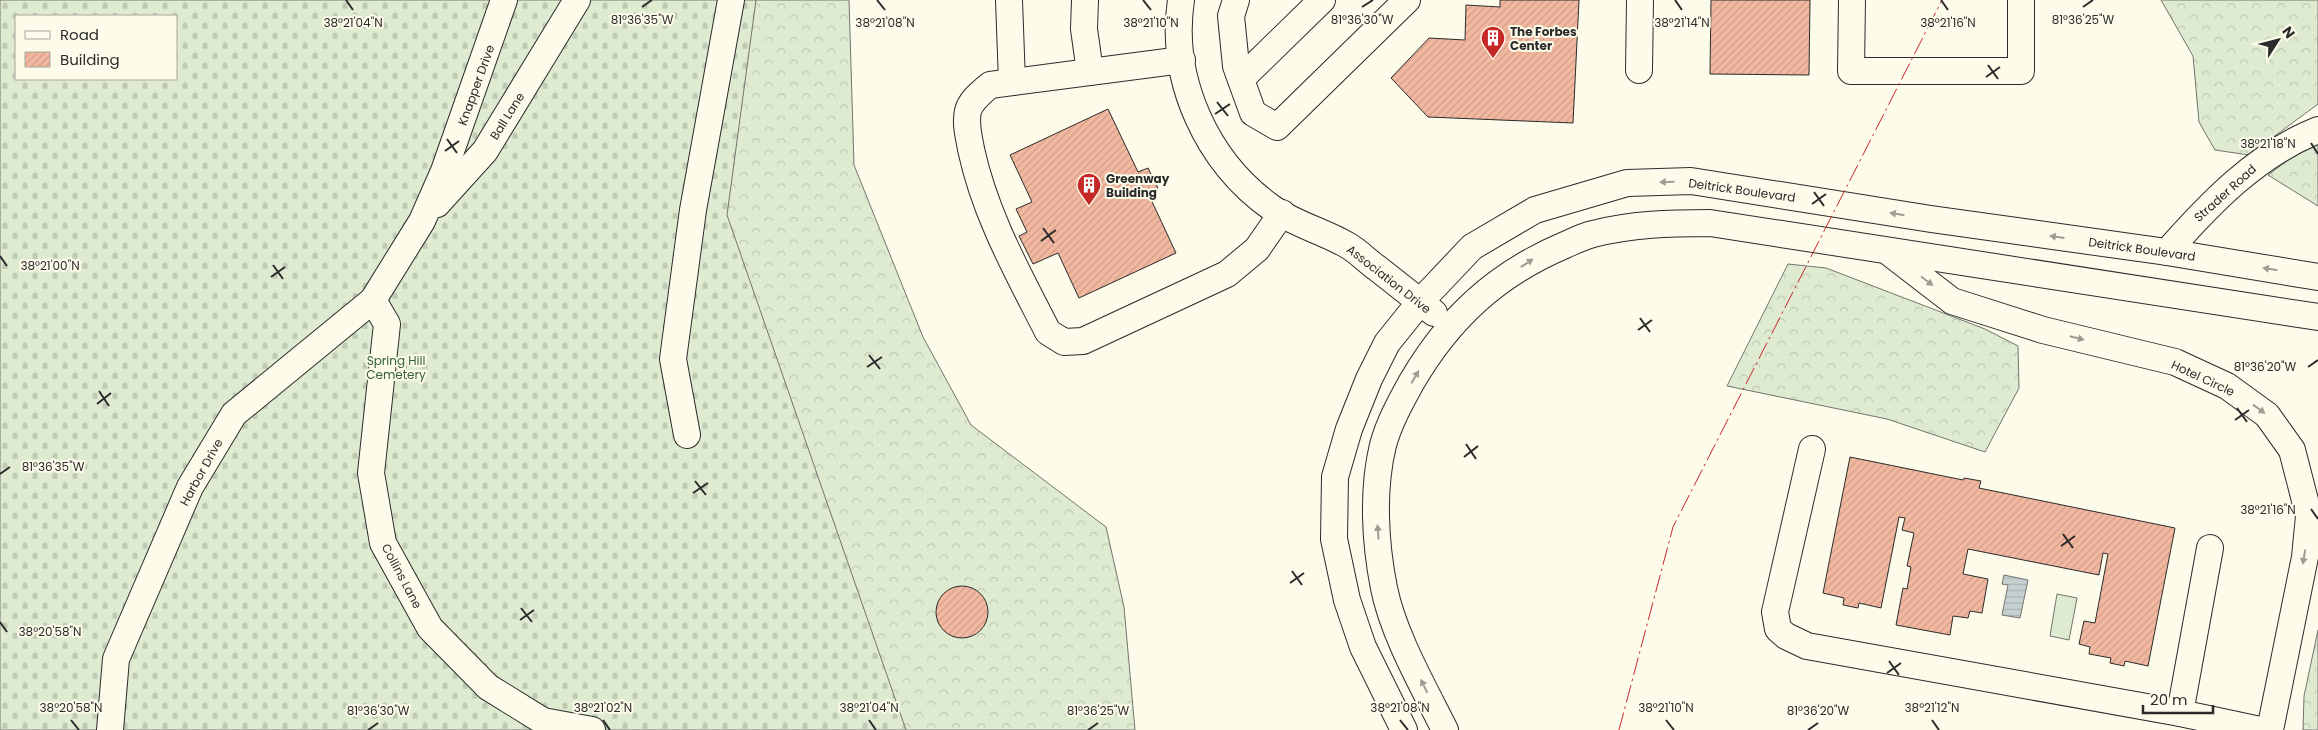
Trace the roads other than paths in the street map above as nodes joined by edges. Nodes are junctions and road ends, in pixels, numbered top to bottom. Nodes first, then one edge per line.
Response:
1 (504, 0) edge
2 (577, 0) edge
3 (731, 0) edge
4 (1009, 0) edge
5 (1085, 0) edge
6 (1181, 0) edge
7 (1236, 0) edge
8 (1322, 0) edge
9 (1407, 0) edge
10 (1640, 0) edge
11 (1852, 0) edge
12 (2021, 0) edge
13 (1182, 60) junction
14 (1639, 70) dead end
15 (1090, 72) junction
16 (1241, 79) junction
17 (1012, 82) junction
18 (2318, 130) edge
19 (1282, 214) junction
20 (422, 221) junction
21 (1888, 252) junction
22 (2167, 252) junction
23 (2318, 277) edge
24 (373, 300) junction
25 (1420, 302) junction
26 (2318, 317) edge
27 (1450, 326) junction
28 (688, 435) dead end
29 (1812, 449) dead end
30 (2210, 548) dead end
31 (2180, 713) junction
32 (110, 730) edge
33 (592, 730) edge
34 (1404, 730) edge
35 (1445, 730) edge
36 (2260, 730) edge
37 (2270, 730) edge

1 - 20 street, Knapper Drive
2 - 20 street, Ball Lane
3 - 28 street
4 - 17 street
5 - 15 street
6 - 13 street, Association Drive
7 - 16 street
8 - 16 street
9 - 16 street
10 - 14 street
11 - 12 street
13 - 15 street
13 - 19 street, Association Drive
15 - 17 street
17 - 19 street
18 - 22 street, Strader Road
19 - 25 street, Association Drive
20 - 24 street, Knapper Drive
21 - 26 street
27 -> 21 street
21 -> 37 street, Hotel Circle
23 -> 22 street, Deitrick Boulevard
22 -> 25 street, Deitrick Boulevard
24 - 32 street, Harbor Drive
24 - 33 street, Collins Lane
25 - 27 street, Association Drive
25 - 34 street, Deitrick Boulevard
35 -> 27 street
29 - 31 street
30 - 31 street
31 - 36 street

